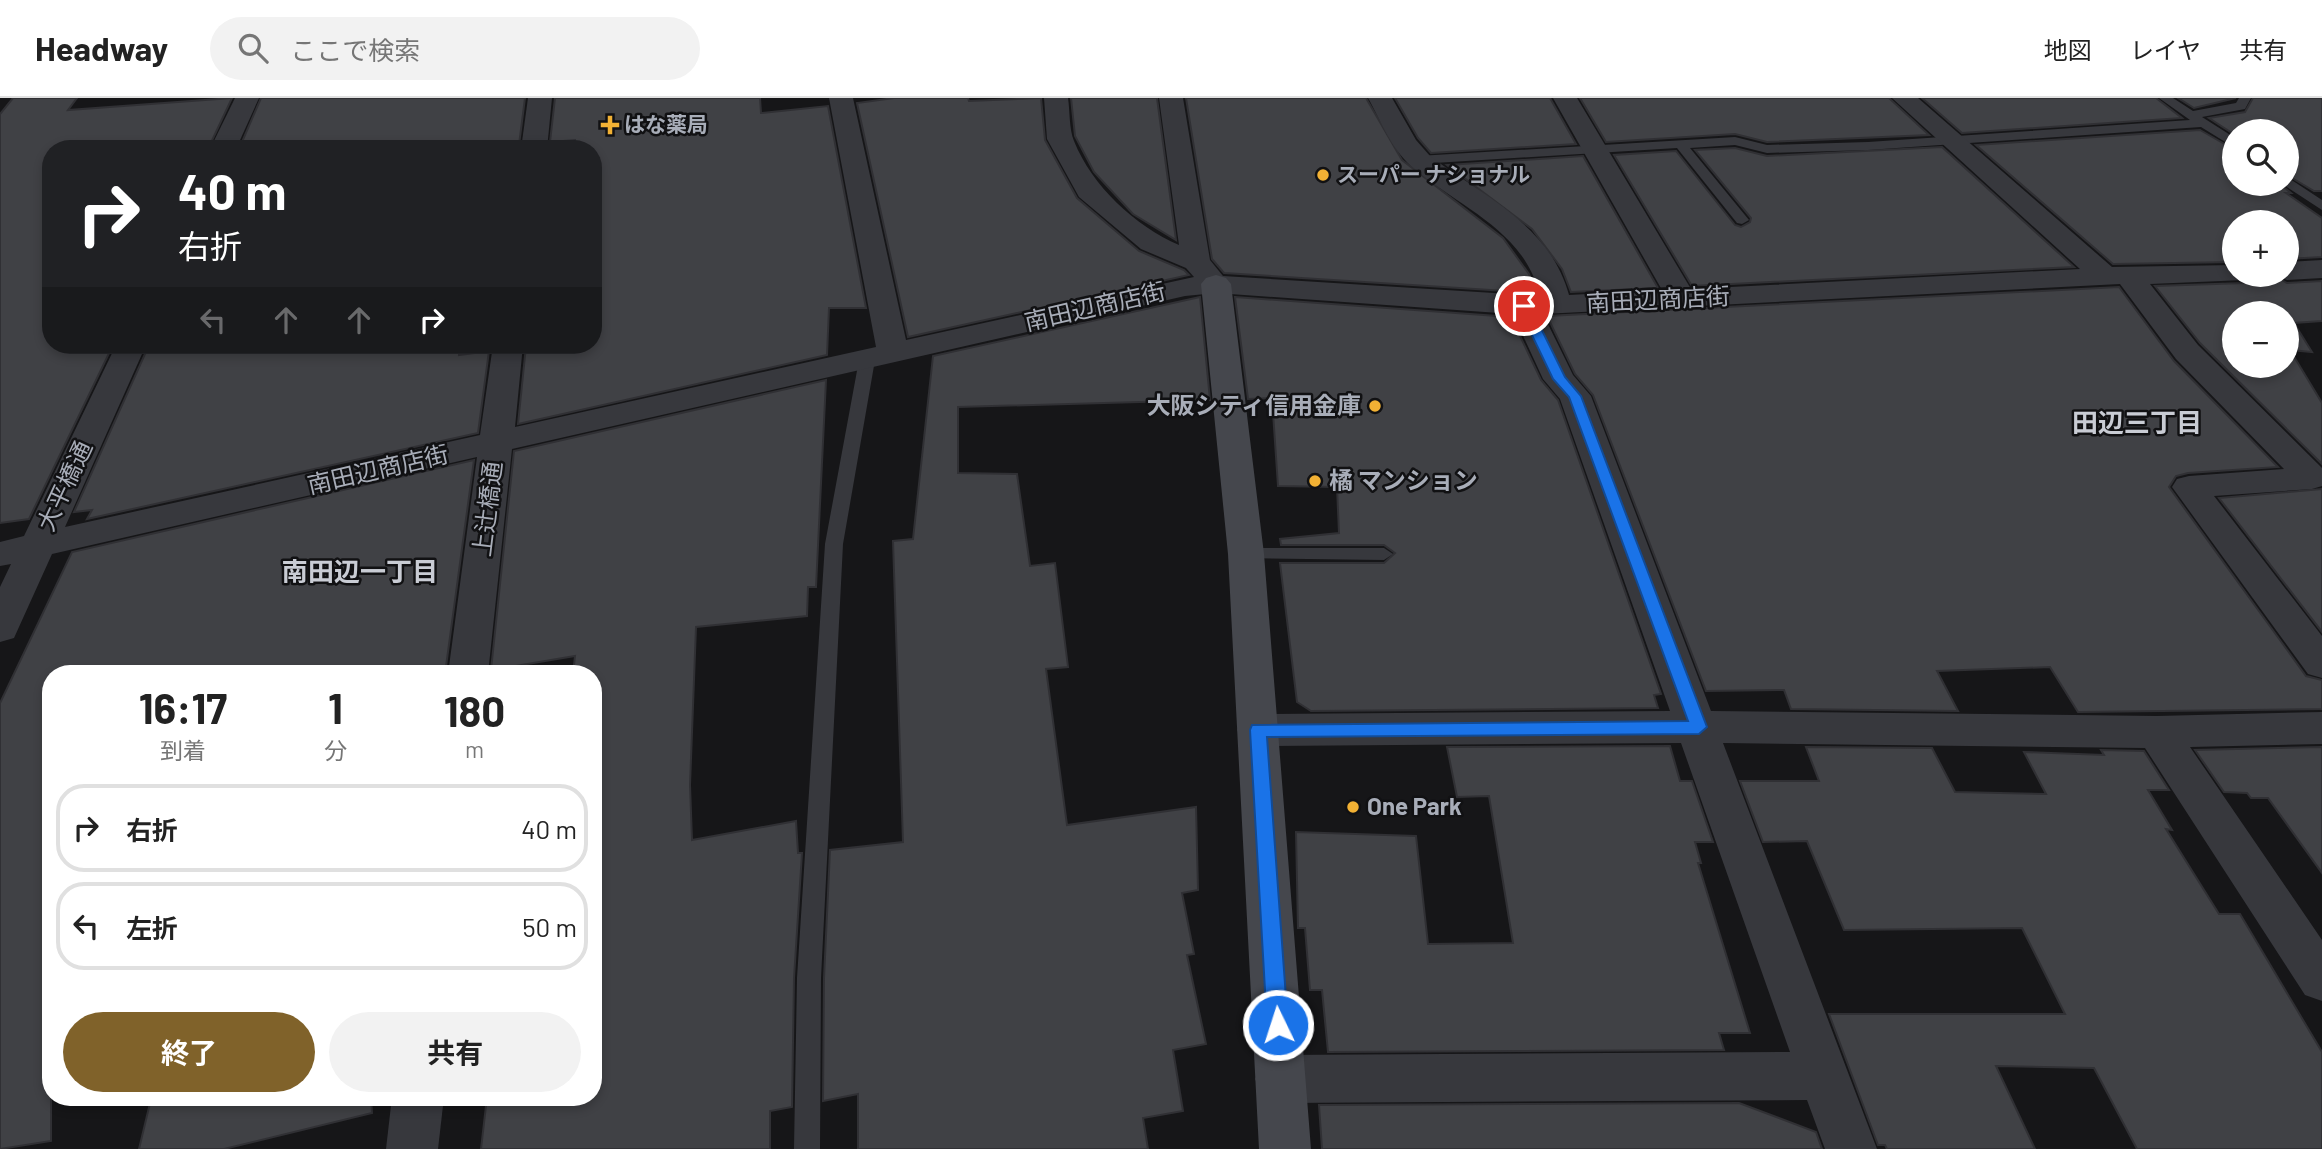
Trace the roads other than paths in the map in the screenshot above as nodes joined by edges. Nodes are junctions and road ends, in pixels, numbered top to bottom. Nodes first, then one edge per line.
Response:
1 (247, 98) edge
2 (540, 98) edge
3 (841, 98) edge
4 (1056, 98) edge
5 (1171, 98) edge
6 (1380, 98) edge
7 (1565, 98) edge
8 (1904, 98) edge
9 (2165, 98) edge
10 (2245, 98) edge
11 (2193, 115) junction
12 (2204, 123) junction
13 (2222, 135) edge
14 (227, 140) edge
15 (535, 140) edge
16 (1951, 140) junction
17 (1680, 144) junction
18 (1596, 148) junction
19 (1418, 160) junction
20 (2299, 190) edge
21 (2322, 206) edge
22 (1742, 220) dead end
23 (2322, 269) edge
24 (2299, 270) edge
25 (1206, 273) junction
26 (2222, 274) edge
27 (2117, 276) junction
28 (1682, 299) junction
29 (1541, 306) junction
30 (127, 354) edge
31 (507, 354) edge
32 (880, 357) junction
33 (496, 443) junction
34 (2317, 478) edge
35 (37, 546) junction
36 (1246, 554) junction
37 (1384, 554) dead end
38 (0, 555) edge
39 (0, 628) edge
40 (2322, 664) edge
41 (469, 665) edge
42 (1699, 727) junction
43 (2322, 728) edge
44 (1258, 730) junction
45 (2157, 732) junction
46 (2322, 980) edge
47 (1825, 1076) junction
48 (1281, 1079) junction
49 (417, 1106) edge
50 (412, 1149) edge
51 (807, 1149) edge
52 (1285, 1149) edge
53 (1851, 1149) edge

1 - 14 street
2 - 15 street
3 - 32 street
4 - 25 street
5 - 25 street
6 - 19 street
7 - 18 street
8 - 16 street
9 - 11 lane
10 - 11 lane
11 - 12 lane
12 - 13 lane
12 - 16 lane
16 - 17 lane
16 - 27 street
17 - 18 lane
17 - 22 lane
18 - 19 lane
18 - 28 street
19 - 29 street
20 - 21 lane
23 - 24 street
25 - 29 street, 南田辺商店街
25 - 32 street, 南田辺商店街
25 - 36 street
26 - 27 street, 南田辺商店街
27 - 28 street, 南田辺商店街
27 - 34 street
28 - 29 street, 南田辺商店街
29 - 42 street
30 - 35 street, 大平橋通
31 - 33 street, 上辻橋通
32 - 33 street, 南田辺商店街
32 - 51 lane
33 - 35 street, 南田辺商店街
33 - 41 street, 上辻橋通
34 - 40 street
35 - 38 street, 南田辺商店街
35 - 39 street, 大平橋通
36 - 37 lane
36 - 44 street
42 - 44 street
42 - 45 street
42 - 47 street
43 - 45 street
44 - 48 street
45 - 46 street
47 - 48 street
47 - 53 street
48 - 52 street
49 - 50 street

